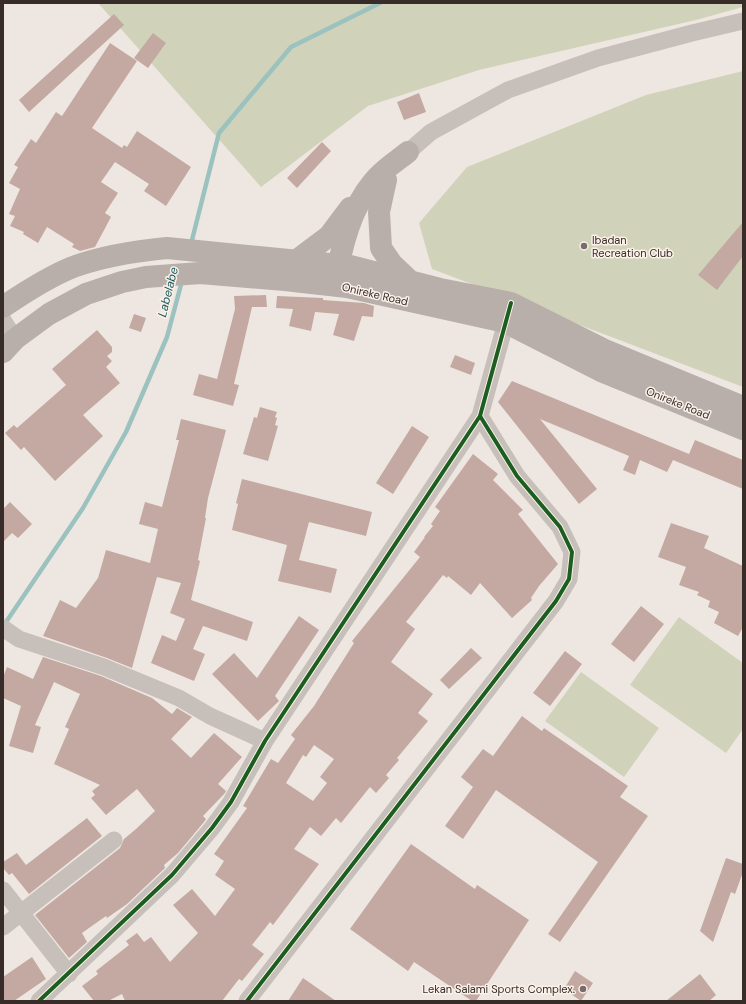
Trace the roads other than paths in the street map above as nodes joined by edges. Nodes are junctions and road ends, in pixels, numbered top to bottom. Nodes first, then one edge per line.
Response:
1 (743, 21) edge
2 (408, 152) junction
3 (386, 180) junction
4 (360, 200) junction
5 (297, 260) junction
6 (344, 265) junction
7 (410, 281) junction
8 (341, 286) junction
9 (3, 307) edge
10 (508, 312) junction
11 (3, 320) edge
12 (9, 346) edge
13 (743, 407) edge
14 (480, 416) junction
15 (743, 429) edge
16 (6, 630) edge
17 (265, 741) junction
18 (114, 840) dead end
19 (3, 890) edge
20 (22, 912) junction
21 (3, 927) edge
22 (69, 974) junction
23 (39, 1001) edge
24 (247, 1001) edge

1 - 2 street
2 - 3 main road
2 - 4 main road
3 - 6 main road
3 - 7 main road
4 - 5 main road
4 - 6 main road
5 - 6 main road, Onireke Road
5 - 9 main road, Onireke Road
6 - 7 main road, Onireke Road
6 - 8 main road
7 - 10 main road, Onireke Road
8 - 10 main road, Onireke Road
8 - 12 main road, Onireke Road
10 - 13 main road, Onireke Road
10 - 14 street
10 - 15 main road, Onireke Road
11 - 12 street
14 - 17 street
14 - 24 street
16 - 17 street
17 - 22 street
18 - 20 street
19 - 20 street
20 - 21 street
20 - 22 street
22 - 23 street

